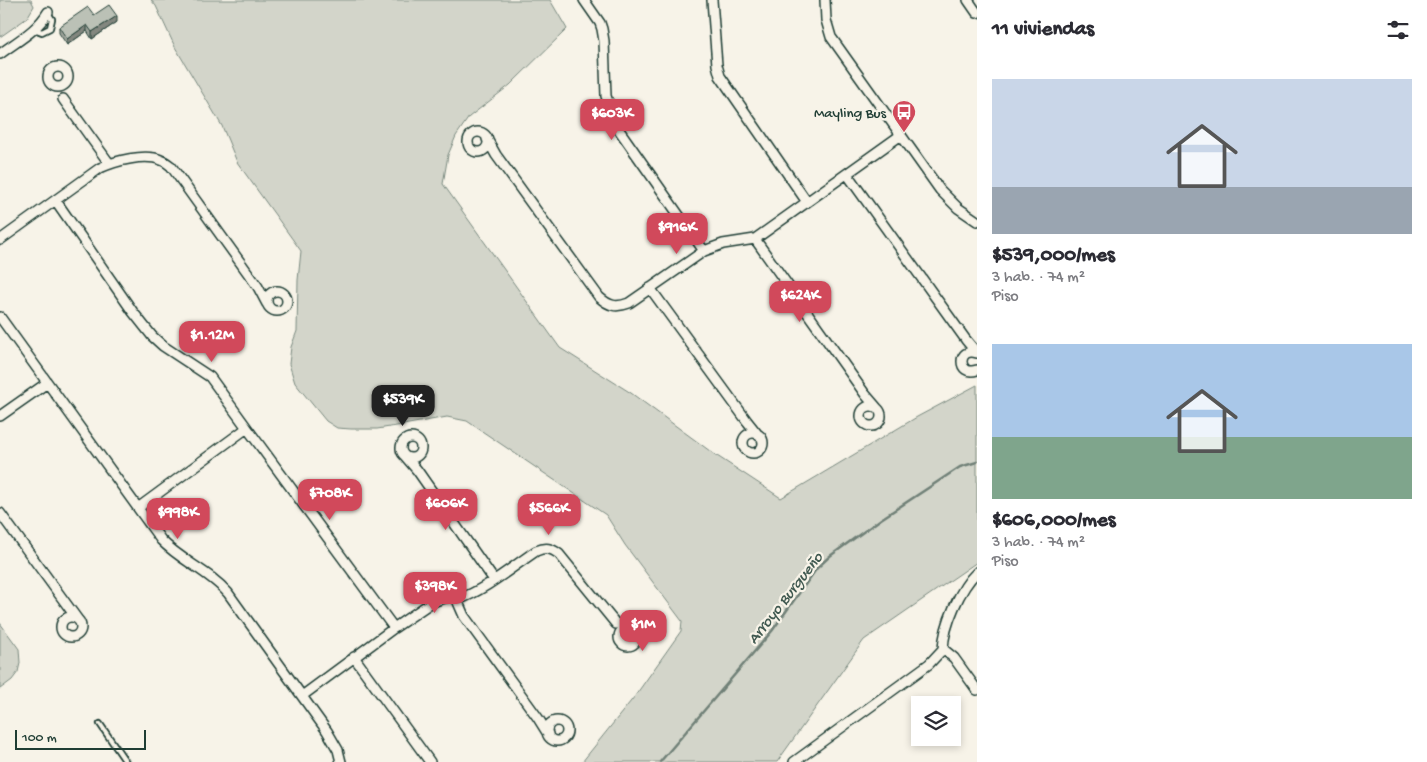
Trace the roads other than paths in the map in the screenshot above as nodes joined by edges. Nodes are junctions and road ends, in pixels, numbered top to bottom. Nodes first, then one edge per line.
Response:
1 (584, 0) edge
2 (712, 0) edge
3 (825, 0) edge
4 (968, 0) edge
5 (48, 12) dead end
6 (977, 13) edge
7 (0, 54) edge
8 (52, 84) junction
9 (64, 85) junction
10 (63, 99) junction
11 (901, 135) junction
12 (487, 139) junction
13 (483, 150) junction
14 (496, 155) junction
15 (109, 163) junction
16 (847, 174) junction
17 (56, 201) junction
18 (807, 202) junction
19 (977, 221) edge
20 (755, 239) junction
21 (0, 240) edge
22 (704, 251) junction
23 (258, 287) junction
24 (650, 288) junction
25 (272, 292) junction
26 (267, 304) junction
27 (0, 317) edge
28 (966, 340) junction
29 (977, 353) edge
30 (966, 354) junction
31 (977, 370) edge
32 (47, 383) junction
33 (865, 394) junction
34 (865, 408) junction
35 (878, 408) junction
36 (0, 416) edge
37 (747, 421) junction
38 (247, 428) junction
39 (747, 436) junction
40 (759, 436) junction
41 (417, 455) junction
42 (405, 456) junction
43 (417, 470) junction
44 (138, 508) junction
45 (0, 513) edge
46 (977, 572) edge
47 (494, 580) junction
48 (457, 600) junction
49 (66, 605) junction
50 (65, 619) junction
51 (78, 620) junction
52 (616, 624) junction
53 (394, 628) junction
54 (627, 628) junction
55 (619, 636) junction
56 (943, 649) junction
57 (354, 657) junction
58 (977, 690) edge
59 (302, 696) junction
60 (538, 718) junction
61 (552, 722) junction
62 (100, 724) dead end
63 (548, 734) junction
64 (126, 762) edge
65 (341, 762) edge
66 (430, 762) edge
67 (794, 762) edge

1 - 22 street
2 - 18 street
3 - 11 street
4 - 6 street
5 - 7 street
8 - 9 street
8 - 9 street
8 - 10 street
9 - 10 street
10 - 15 street
11 - 16 street
11 - 19 street
12 - 13 street
12 - 13 street
12 - 14 street
13 - 14 street
14 - 24 street
15 - 17 street
15 - 23 street
16 - 18 street
16 - 28 street
17 - 21 street
17 - 38 street
18 - 20 street
20 - 22 street
20 - 33 street
22 - 24 street
23 - 25 street
23 - 26 street
24 - 37 street
25 - 26 street
25 - 26 street
27 - 32 street
28 - 29 street
28 - 30 street
29 - 30 street
30 - 31 street
32 - 36 street
32 - 44 street
33 - 34 street
33 - 35 street
34 - 35 street
34 - 35 street
37 - 39 street
37 - 40 street
38 - 44 street
38 - 53 street
39 - 40 street
39 - 40 street
41 - 42 street
41 - 42 street
41 - 43 street
42 - 43 street
43 - 47 street
44 - 59 street
45 - 49 street
46 - 56 street
47 - 48 street
47 - 52 street
48 - 53 street
48 - 60 street
49 - 50 street
49 - 51 street
50 - 51 street
50 - 51 street
52 - 54 street
52 - 55 street
53 - 57 street
54 - 55 street
54 - 55 street
56 - 58 street
56 - 67 street
57 - 59 street
57 - 66 street
59 - 65 street
60 - 61 street
60 - 63 street
61 - 63 street
61 - 63 street
62 - 64 lane

